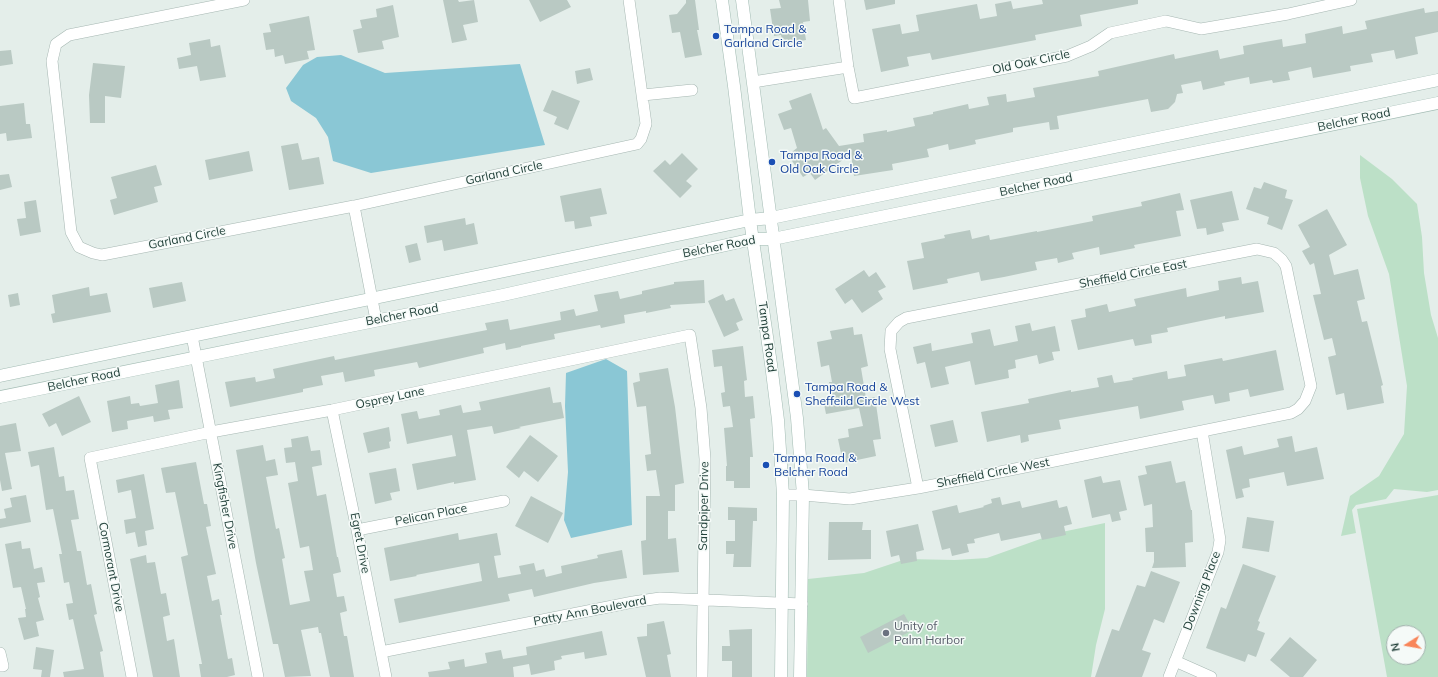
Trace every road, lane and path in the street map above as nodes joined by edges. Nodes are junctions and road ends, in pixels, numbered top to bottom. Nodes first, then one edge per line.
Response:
1 (244, 0) edge
2 (629, 0) edge
3 (722, 0) edge
4 (742, 0) edge
5 (839, 0) edge
6 (1351, 0) edge
7 (848, 67) junction
8 (1438, 80) edge
9 (753, 82) junction
10 (692, 90) dead end
11 (643, 95) junction
12 (1438, 103) edge
13 (354, 206) junction
14 (771, 218) junction
15 (750, 220) junction
16 (753, 239) junction
17 (773, 239) junction
18 (372, 299) junction
19 (376, 320) junction
20 (690, 335) joint
21 (192, 336) junction
22 (196, 357) junction
23 (0, 376) edge
24 (0, 397) edge
25 (332, 410) junction
26 (1202, 431) junction
27 (211, 432) junction
28 (90, 458) joint
29 (918, 488) junction
30 (803, 495) junction
31 (783, 496) junction
32 (504, 501) dead end
33 (358, 530) junction
34 (703, 599) junction
35 (783, 603) junction
36 (802, 604) junction
37 (381, 652) junction
38 (0, 653) edge
39 (1175, 661) junction
40 (1, 666) edge
41 (132, 677) edge
42 (258, 677) edge
43 (386, 677) edge
44 (702, 677) edge
45 (781, 677) edge
46 (800, 677) edge
47 (1169, 677) edge
48 (1211, 677) edge

1 - 13 street, Garland Circle
2 - 11 street, Garland Circle
3 - 15 main road, Tampa Road
4 - 9 main road, Tampa Road
5 - 7 street, Old Oak Circle
6 - 7 street, Old Oak Circle
7 - 9 street
8 - 14 main road, Belcher Road
9 - 14 main road, Tampa Road
10 - 11 street
11 - 13 street, Garland Circle
12 - 17 main road, Belcher Road
13 - 18 street
14 - 15 main road, Belcher Road
14 - 17 main road, Tampa Road
15 - 16 main road, Tampa Road
15 - 18 main road, Belcher Road
16 - 17 main road, Belcher Road
16 - 19 main road, Belcher Road
16 - 31 main road, Tampa Road
17 - 30 main road, Tampa Road
18 - 19 street
18 - 21 main road, Belcher Road
19 - 22 main road, Belcher Road
20 - 25 street, Osprey Lane
20 - 34 street, Sandpiper Drive
21 - 22 street, Kingfisher Drive
21 - 23 main road, Belcher Road
22 - 24 main road, Belcher Road
22 - 27 street, Kingfisher Drive
25 - 27 street, Osprey Lane
25 - 33 street, Egret Drive
26 - 29 street, Sheffield Circle West
26 - 29 street, Sheffield Circle East
26 - 39 street, Downing Place
27 - 28 street, Osprey Lane
27 - 42 street, Kingfisher Drive
28 - 41 street, Cormorant Drive
29 - 30 street, Sheffield Circle West
30 - 31 street, Sheffield Circle West
30 - 36 main road, Tampa Road
31 - 35 main road, Tampa Road
32 - 33 street, Pelican Place
33 - 37 street, Egret Drive
34 - 35 street, Patty Ann Boulevard
34 - 37 street, Patty Ann Boulevard
34 - 44 street, Sandpiper Drive
35 - 36 street, Patty Ann Boulevard
35 - 45 main road, Tampa Road
36 - 46 main road, Tampa Road
37 - 43 street, Egret Drive
38 - 40 street
39 - 47 street, Downing Place
39 - 48 street

